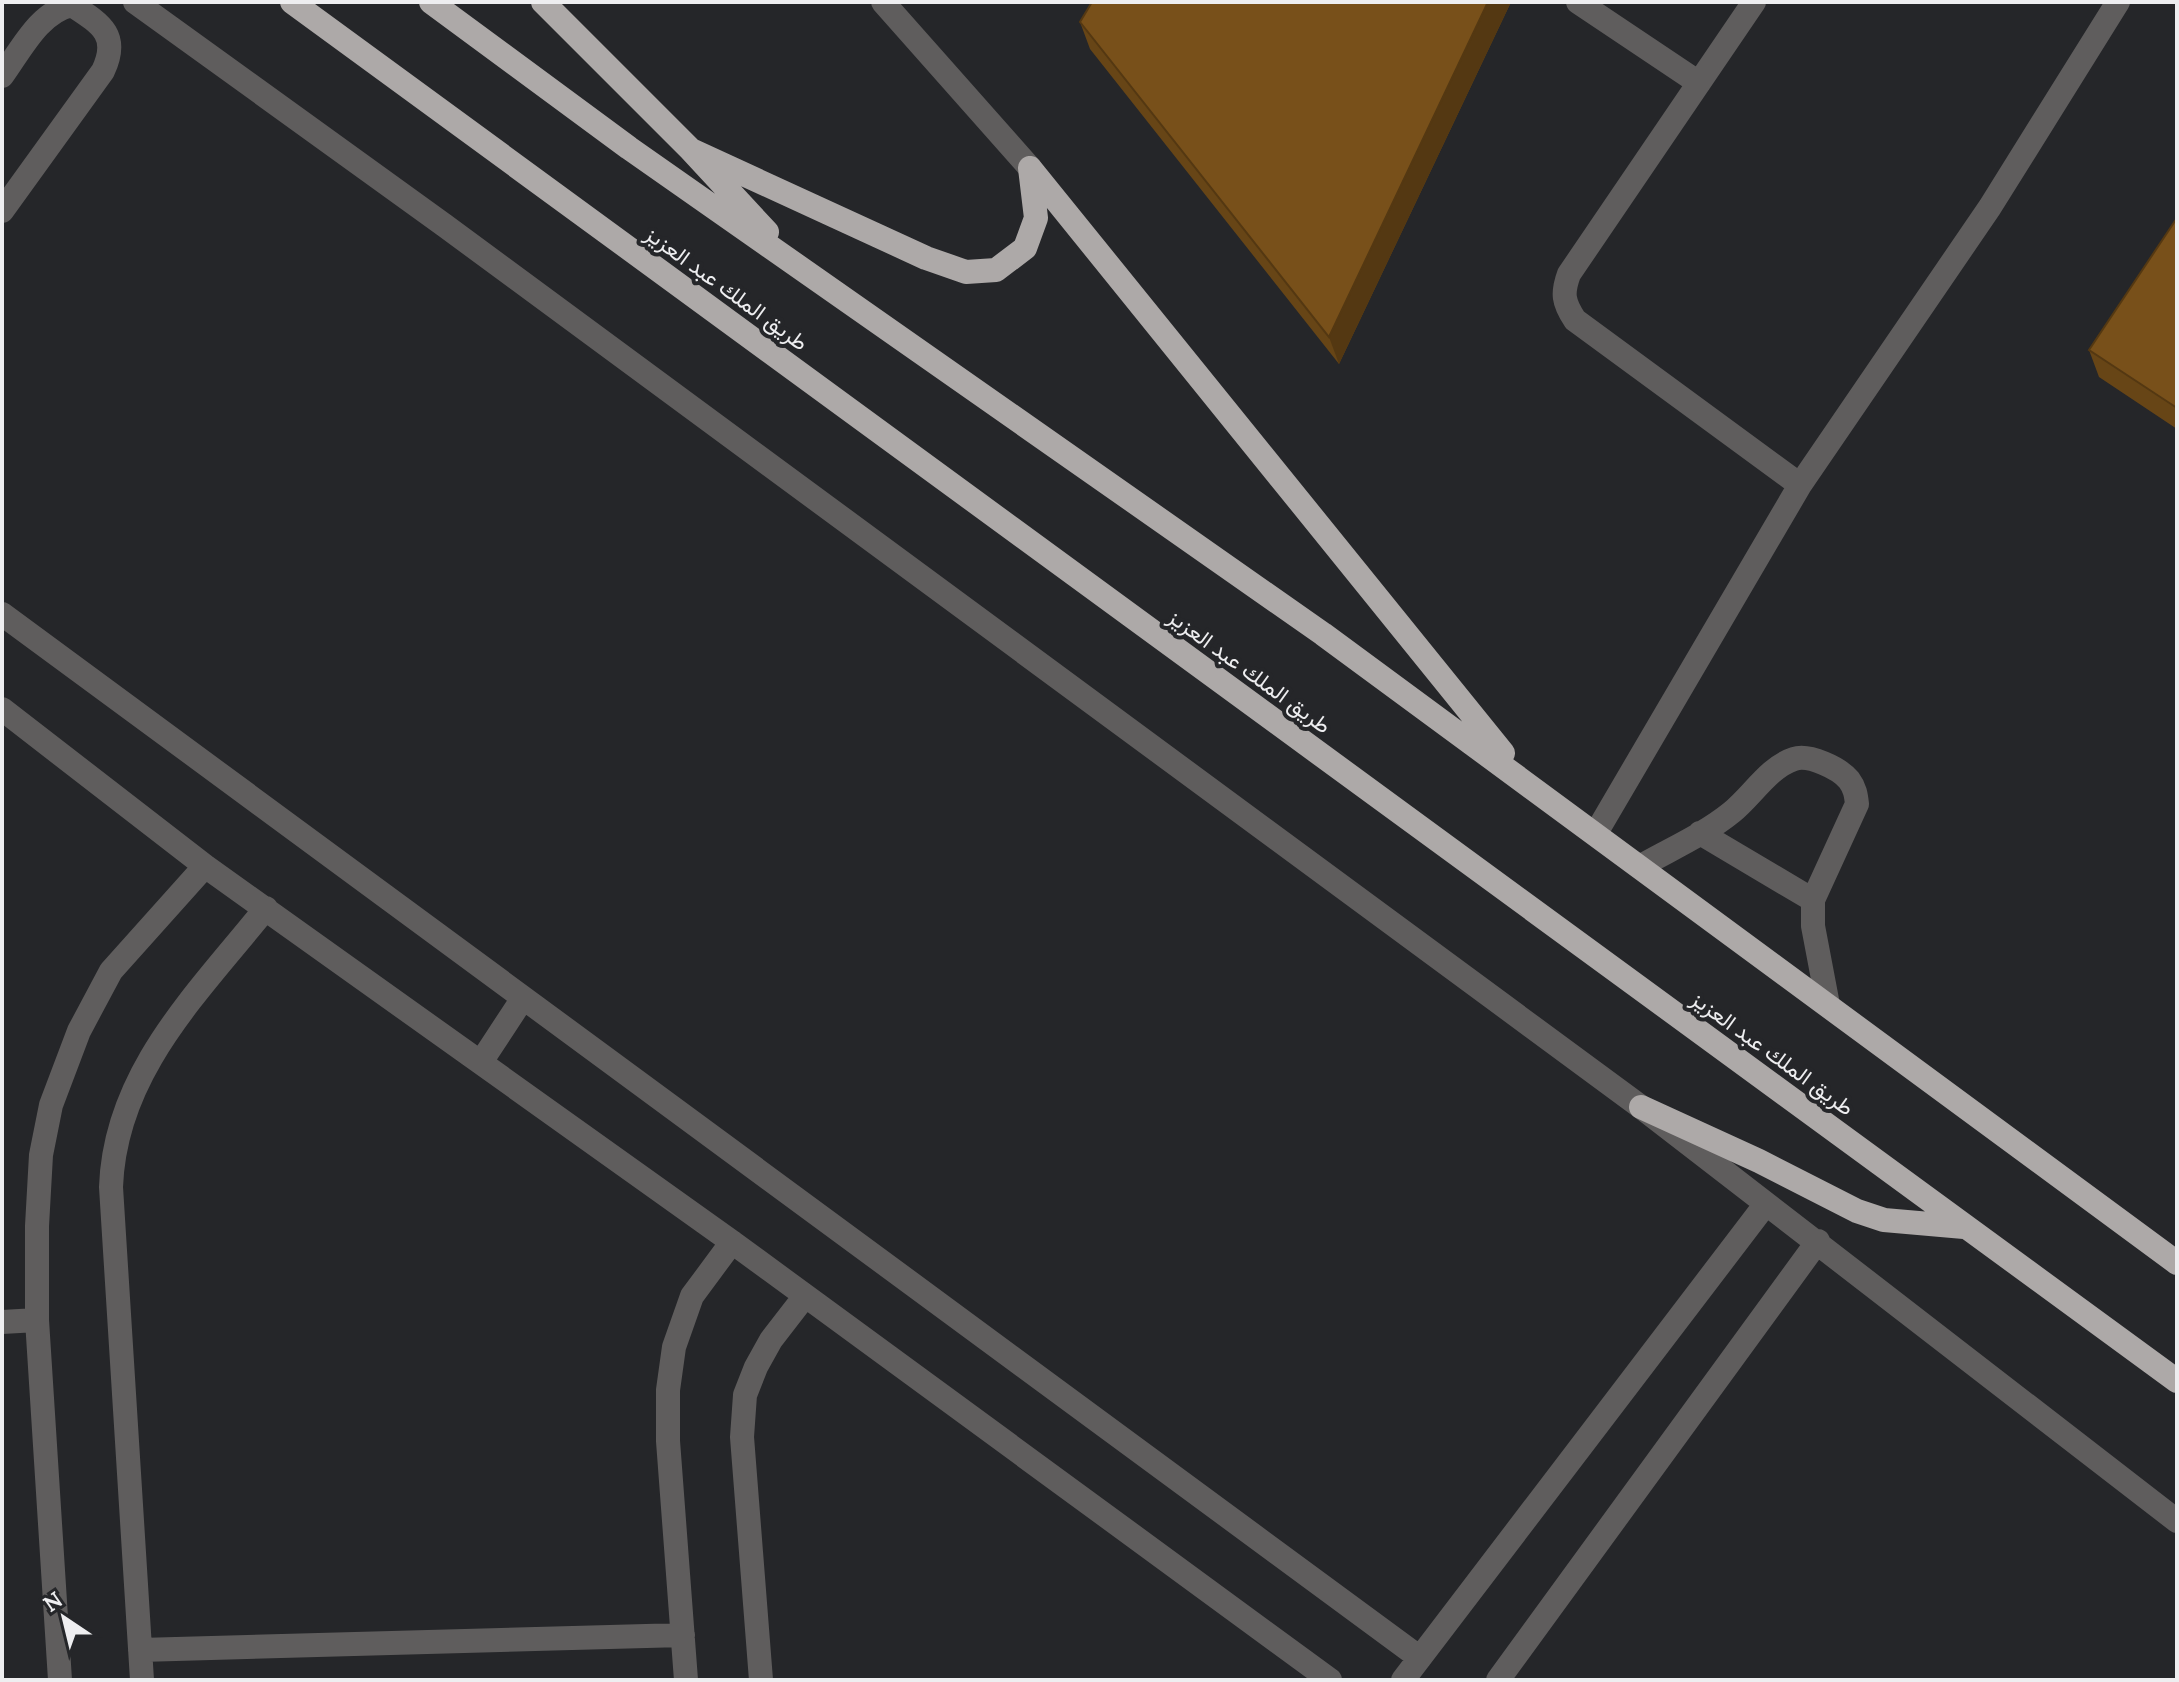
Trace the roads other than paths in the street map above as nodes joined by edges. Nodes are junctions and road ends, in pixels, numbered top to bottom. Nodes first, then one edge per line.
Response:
1 (135, 2) edge
2 (292, 2) edge
3 (431, 2) edge
4 (543, 2) edge
5 (883, 2) edge
6 (1578, 2) edge
7 (1754, 2) edge
8 (2118, 2) edge
9 (2, 76) edge
10 (1699, 83) junction
11 (691, 150) junction
12 (1030, 168) junction
13 (2, 211) edge
14 (801, 269) junction
15 (1800, 485) junction
16 (2, 614) edge
17 (2, 709) edge
18 (1525, 780) junction
19 (1596, 833) junction
20 (1700, 833) junction
21 (205, 866) junction
22 (1641, 866) junction
23 (1813, 900) junction
24 (266, 908) junction
25 (523, 998) junction
26 (1828, 1005) junction
27 (481, 1062) junction
28 (1641, 1107) junction
29 (1765, 1205) junction
30 (1966, 1227) junction
31 (1818, 1241) junction
32 (732, 1242) junction
33 (2177, 1263) edge
34 (805, 1296) junction
35 (37, 1320) junction
36 (2, 1322) edge
37 (2177, 1381) edge
38 (2177, 1521) edge
39 (683, 1635) junction
40 (140, 1650) junction
41 (1420, 1658) junction
42 (60, 1680) edge
43 (142, 1680) edge
44 (686, 1680) edge
45 (761, 1680) edge
46 (1330, 1680) edge
47 (1403, 1680) edge
48 (1498, 1680) edge

1 - 28 street
2 - 30 highway, طريق الملك عبد العزيز
3 - 14 highway
4 - 11 highway
5 - 12 street
6 - 10 street
7 - 10 street
8 - 15 street
9 - 13 street
10 - 15 street
11 - 12 highway
11 - 14 highway
12 - 18 highway
14 - 18 highway
15 - 19 street
16 - 25 street
17 - 21 street
18 - 19 highway
19 - 22 highway
20 - 22 street
20 - 23 street
20 - 23 street
21 - 24 street
21 - 35 street
22 - 26 highway
23 - 26 street
24 - 27 street
24 - 40 street
25 - 27 street
25 - 41 street
26 - 33 highway
27 - 32 street
28 - 29 street
28 - 30 highway
29 - 31 street
29 - 41 street
30 - 37 highway, طريق الملك عبد العزيز
31 - 38 street
31 - 48 street
32 - 34 street
32 - 39 street
34 - 45 street
34 - 46 street
35 - 36 street
35 - 42 street
39 - 40 street
39 - 44 street
40 - 43 street
41 - 47 street

